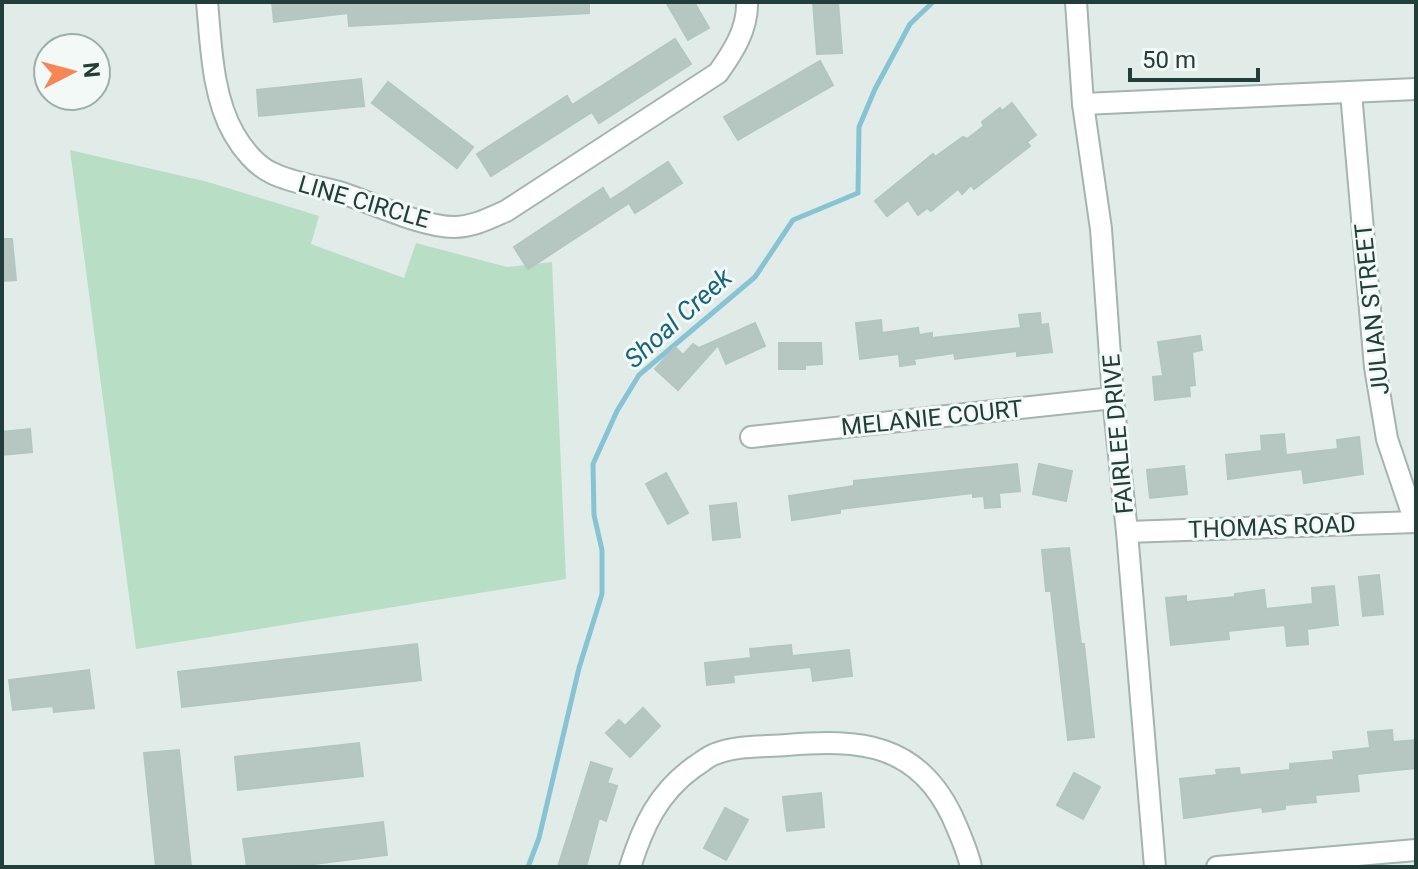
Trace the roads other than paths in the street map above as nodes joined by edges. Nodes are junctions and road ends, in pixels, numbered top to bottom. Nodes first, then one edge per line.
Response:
1 (207, 2) edge
2 (747, 2) edge
3 (1076, 2) edge
4 (1416, 89) edge
5 (1351, 93) junction
6 (1083, 104) junction
7 (1113, 398) junction
8 (751, 437) dead end
9 (1415, 522) edge
10 (1127, 532) junction
11 (1416, 850) edge
12 (630, 867) edge
13 (971, 867) edge
14 (1155, 867) edge
15 (1217, 867) edge

1 - 2 street, LINE CIRCLE
3 - 6 street, FAIRLEE DRIVE
4 - 5 street
5 - 6 street
5 - 9 street, JULIAN STREET
6 - 7 street, FAIRLEE DRIVE
7 - 8 street, MELANIE COURT
7 - 10 street, FAIRLEE DRIVE
9 - 10 street, THOMAS ROAD
10 - 14 street, FAIRLEE DRIVE
11 - 15 street
12 - 13 street

